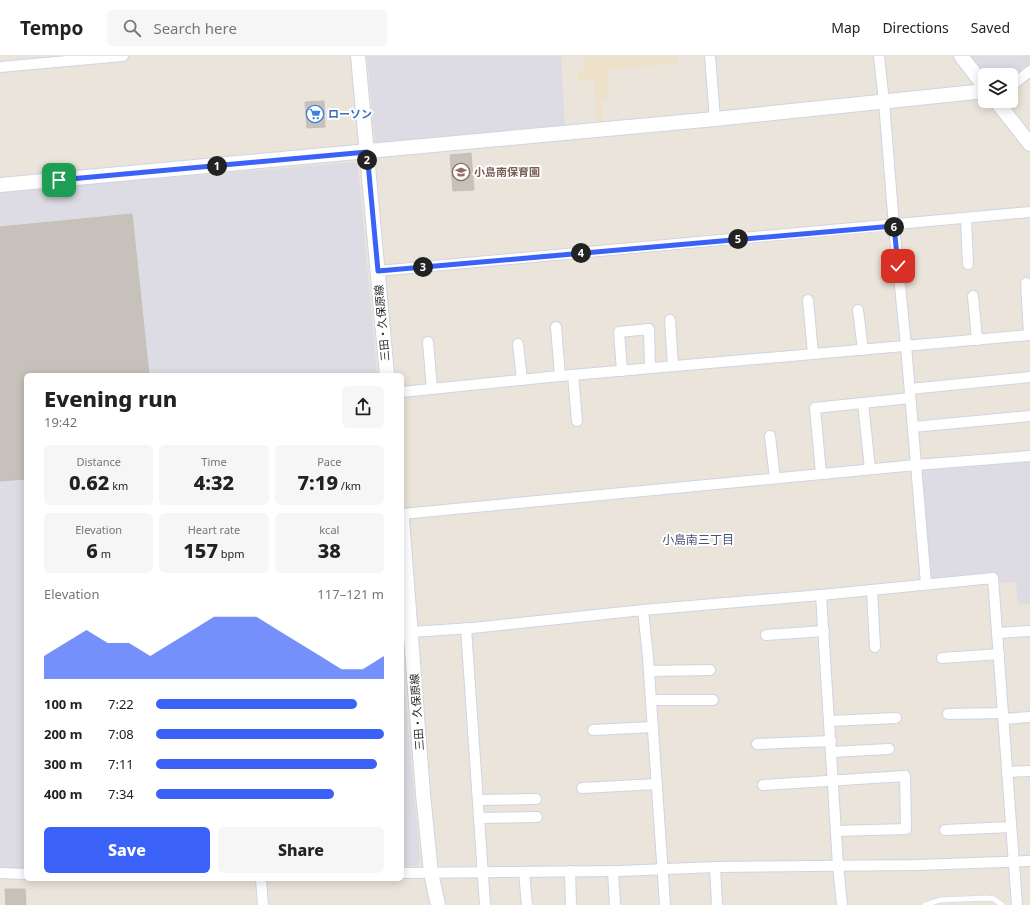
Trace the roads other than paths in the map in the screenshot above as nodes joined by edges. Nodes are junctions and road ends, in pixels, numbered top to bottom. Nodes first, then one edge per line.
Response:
1 (123, 56) edge
2 (358, 56) edge
3 (710, 56) edge
4 (879, 56) edge
5 (961, 56) edge
6 (0, 67) edge
7 (1030, 71) edge
8 (978, 78) edge
9 (1018, 80) edge
10 (978, 92) edge
11 (884, 102) junction
12 (1002, 108) edge
13 (715, 119) junction
14 (1030, 144) edge
15 (367, 152) junction
16 (0, 185) edge
17 (1030, 212) edge
18 (966, 219) junction
19 (894, 226) junction
20 (968, 264) dead end
21 (378, 271) junction
22 (1026, 283) dead end
23 (973, 296) dead end
24 (808, 300) dead end
25 (858, 310) dead end
26 (670, 320) dead end
27 (556, 327) dead end
28 (1029, 335) edge
29 (977, 340) junction
30 (428, 342) dead end
31 (518, 344) dead end
32 (906, 346) junction
33 (863, 350) junction
34 (813, 354) junction
35 (673, 366) junction
36 (650, 368) junction
37 (622, 371) junction
38 (387, 373) edge
39 (573, 375) junction
40 (560, 376) junction
41 (1030, 377) edge
42 (522, 380) junction
43 (432, 389) junction
44 (404, 392) edge
45 (910, 394) junction
46 (862, 403) junction
47 (1030, 416) edge
48 (577, 421) dead end
49 (913, 427) junction
50 (770, 436) dead end
51 (1030, 456) edge
52 (916, 465) junction
53 (870, 469) junction
54 (821, 474) junction
55 (775, 478) junction
56 (404, 514) edge
57 (404, 544) edge
58 (926, 584) junction
59 (872, 590) junction
60 (821, 595) junction
61 (643, 610) junction
62 (466, 628) junction
63 (824, 631) junction
64 (1030, 631) edge
65 (411, 632) junction
66 (997, 633) junction
67 (766, 634) dead end
68 (875, 647) dead end
69 (999, 654) junction
70 (942, 658) dead end
71 (710, 670) dead end
72 (649, 671) junction
73 (651, 700) junction
74 (714, 700) dead end
75 (948, 714) dead end
76 (1003, 716) junction
77 (1030, 717) edge
78 (896, 718) dead end
79 (830, 721) junction
80 (653, 727) junction
81 (593, 730) dead end
82 (830, 741) junction
83 (757, 744) dead end
84 (889, 749) dead end
85 (831, 752) junction
86 (1030, 771) edge
87 (1007, 772) junction
88 (833, 781) junction
89 (657, 784) junction
90 (763, 785) dead end
91 (582, 788) dead end
92 (536, 799) dead end
93 (478, 800) junction
94 (537, 817) dead end
95 (479, 818) junction
96 (1011, 827) junction
97 (945, 830) dead end
98 (836, 831) junction
99 (1030, 861) edge
100 (1013, 862) junction
101 (838, 865) junction
102 (715, 867) junction
103 (664, 869) junction
104 (613, 871) junction
105 (404, 872) edge
106 (482, 872) junction
107 (524, 872) junction
108 (570, 872) junction
109 (431, 873) junction
110 (0, 874) edge
111 (24, 874) edge
112 (261, 881) edge
113 (929, 904) edge
114 (263, 905) edge
115 (438, 905) edge
116 (485, 905) edge
117 (527, 905) edge
118 (571, 905) edge
119 (615, 905) edge
120 (665, 905) edge
121 (717, 905) edge
122 (842, 905) edge
123 (1002, 905) edge
124 (1017, 905) edge

1 - 6 street
2 - 15 street, 三田・久保原線
3 - 13 street
4 - 11 street
5 - 8 street
7 - 9 street
10 - 11 street
11 - 13 street
11 - 19 street
12 - 14 street
13 - 15 street
15 - 16 street
15 - 21 street, 三田・久保原線
17 - 18 street
18 - 19 street
18 - 20 street
19 - 21 street
19 - 32 street
21 - 38 street, 三田・久保原線
22 - 28 street
23 - 29 street
24 - 34 street
25 - 33 street
26 - 35 street
27 - 40 street
28 - 29 street
29 - 32 street
30 - 43 street
31 - 42 street
32 - 33 street
32 - 45 street
33 - 34 street
34 - 35 street
35 - 36 street
36 - 37 street
36 - 37 street
37 - 39 street
39 - 40 street
39 - 48 street
40 - 42 street
41 - 45 street
42 - 43 street
43 - 44 street
45 - 46 street
45 - 49 street
46 - 53 street
46 - 54 street
47 - 49 street
49 - 52 street
50 - 55 street
51 - 52 street
52 - 53 street
52 - 58 street
53 - 54 street
54 - 55 street
55 - 56 street
57 - 65 street, 三田・久保原線
58 - 59 street
58 - 66 street
59 - 60 street
59 - 68 street
60 - 61 street
60 - 63 street
61 - 62 street
61 - 72 street
62 - 65 street
62 - 93 street
63 - 67 street
63 - 79 street
64 - 66 street
65 - 109 street, 三田・久保原線
66 - 69 street
69 - 70 street
69 - 76 street
71 - 72 street
72 - 73 street
73 - 74 street
73 - 80 street
75 - 76 street
76 - 77 street
76 - 87 street
78 - 79 street
79 - 82 street
80 - 81 street
80 - 89 street
82 - 83 street
82 - 85 street
84 - 85 street
85 - 88 street
86 - 87 street
87 - 96 street
88 - 90 street
88 - 98 street
88 - 98 street
89 - 91 street
89 - 103 street
92 - 93 street
93 - 95 street
94 - 95 street
95 - 106 street
96 - 97 street
96 - 100 street
98 - 101 street
99 - 100 street
100 - 101 street
100 - 124 street
101 - 102 street
101 - 122 street
102 - 103 street
102 - 121 street
103 - 104 street
103 - 120 street
104 - 108 street
104 - 119 street
105 - 109 street
106 - 107 street
106 - 109 street
106 - 116 street
107 - 108 street
107 - 117 street
108 - 118 street
109 - 115 street, 三田・久保原線
110 - 111 street
112 - 114 street
113 - 123 lane

